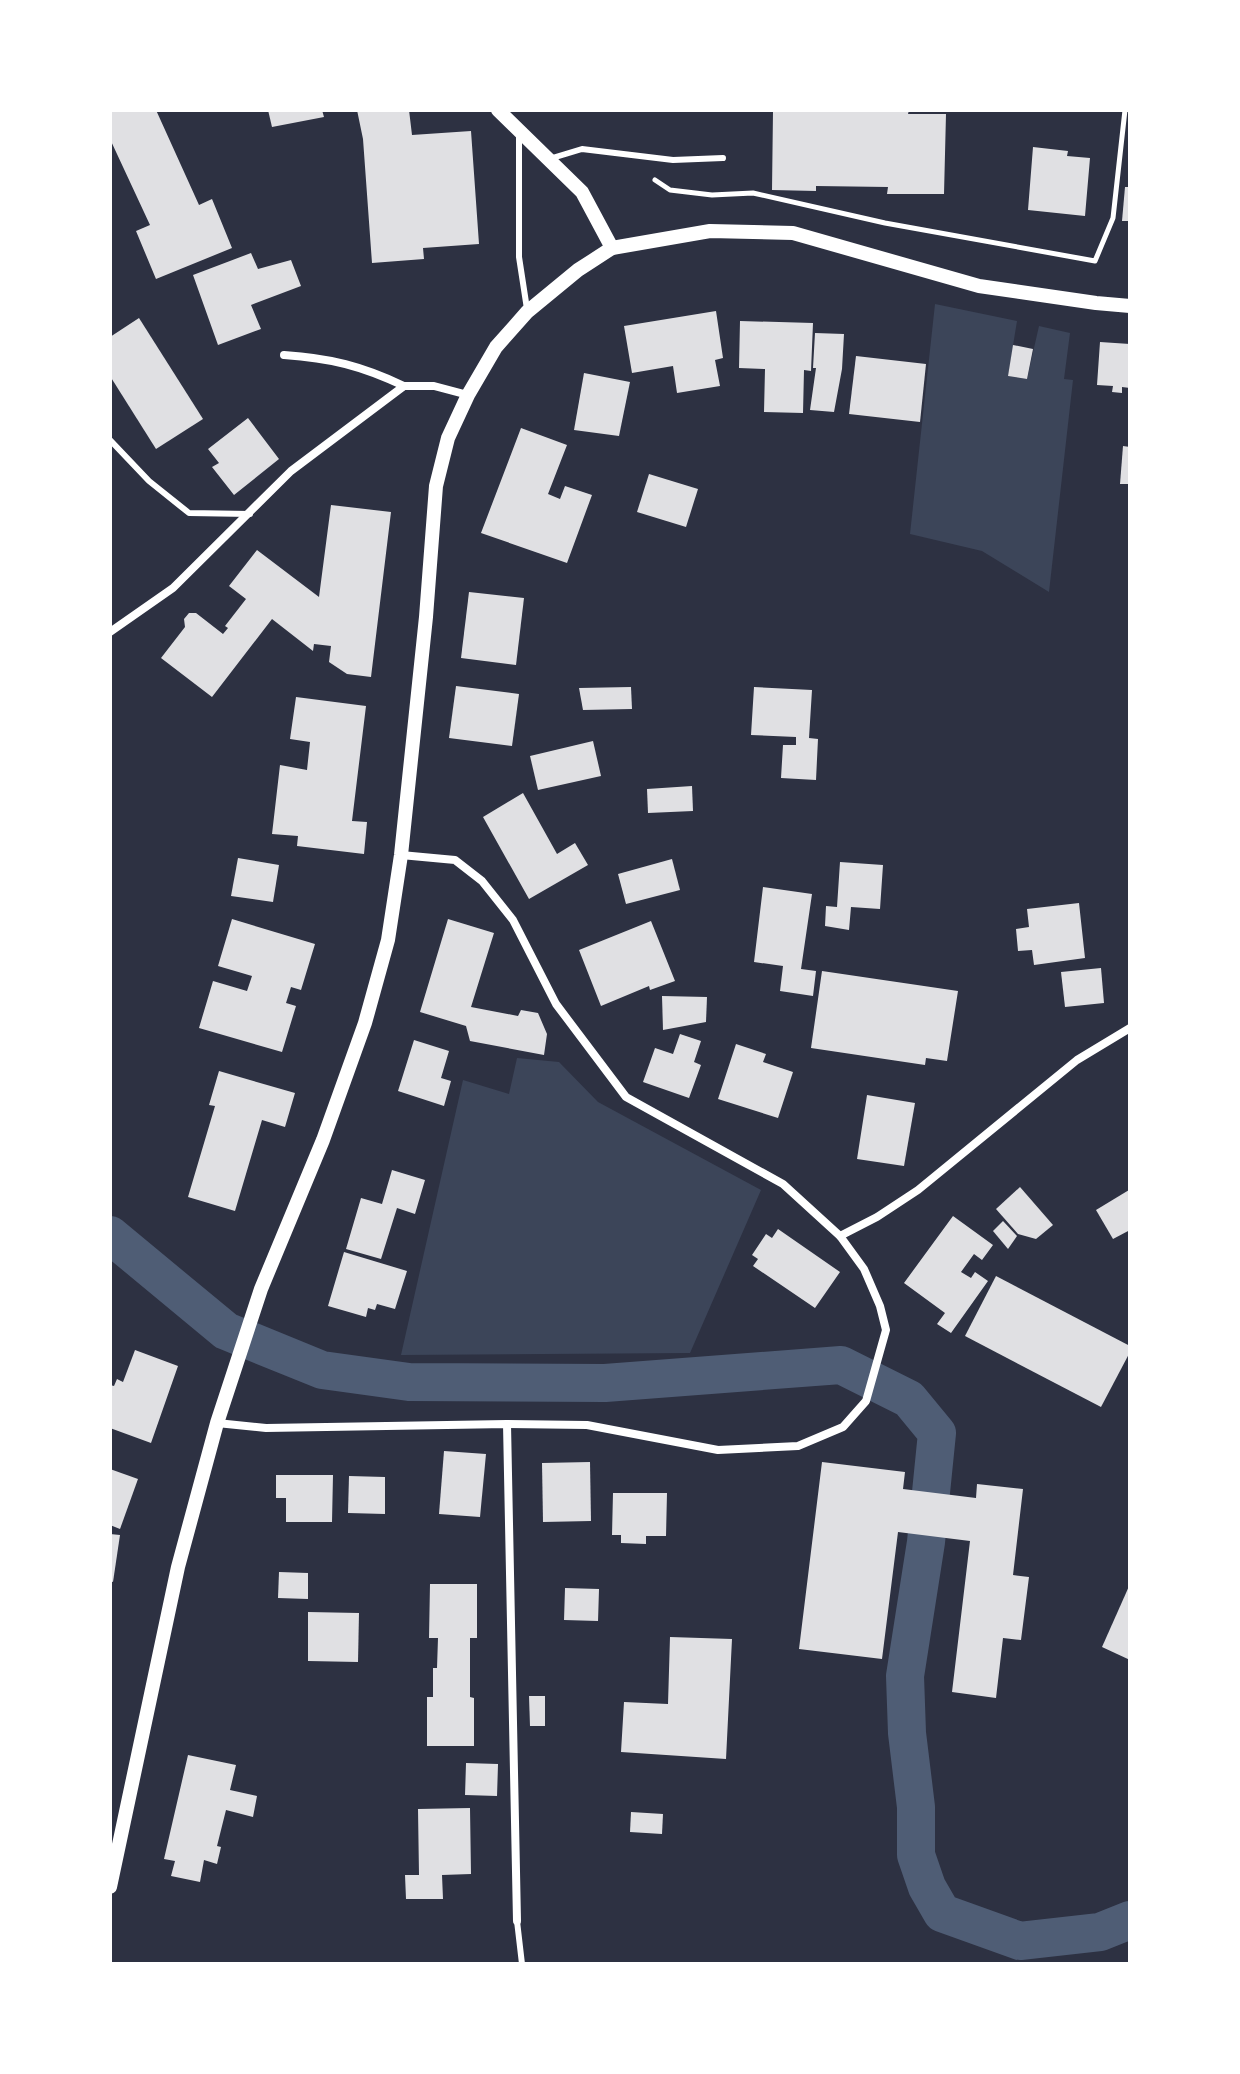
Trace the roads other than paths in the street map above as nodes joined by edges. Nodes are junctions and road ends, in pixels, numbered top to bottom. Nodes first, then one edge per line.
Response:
1 (498, 110) edge
2 (519, 130) junction
3 (723, 158) dead end
4 (548, 159) junction
5 (612, 248) junction
6 (1130, 306) edge
7 (527, 312) junction
8 (284, 355) dead end
9 (404, 386) junction
10 (468, 395) junction
11 (110, 440) edge
12 (250, 514) junction
13 (110, 632) edge
14 (401, 855) junction
15 (1130, 1028) edge
16 (840, 1236) junction
17 (217, 1423) junction
18 (507, 1424) junction
19 (110, 1887) edge
20 (517, 1921) joint
21 (522, 1964) edge

1 - 2 street
2 - 4 street
2 - 7 lane
3 - 4 lane
4 - 5 street
5 - 6 street
5 - 7 street
7 - 10 street
8 - 9 street
9 - 10 street
9 - 12 street
10 - 14 street
11 - 12 lane
12 - 13 street
14 - 16 street
14 - 17 street
15 - 16 street
16 - 18 street
17 - 18 street
17 - 19 street
18 - 20 street
20 - 21 lane

